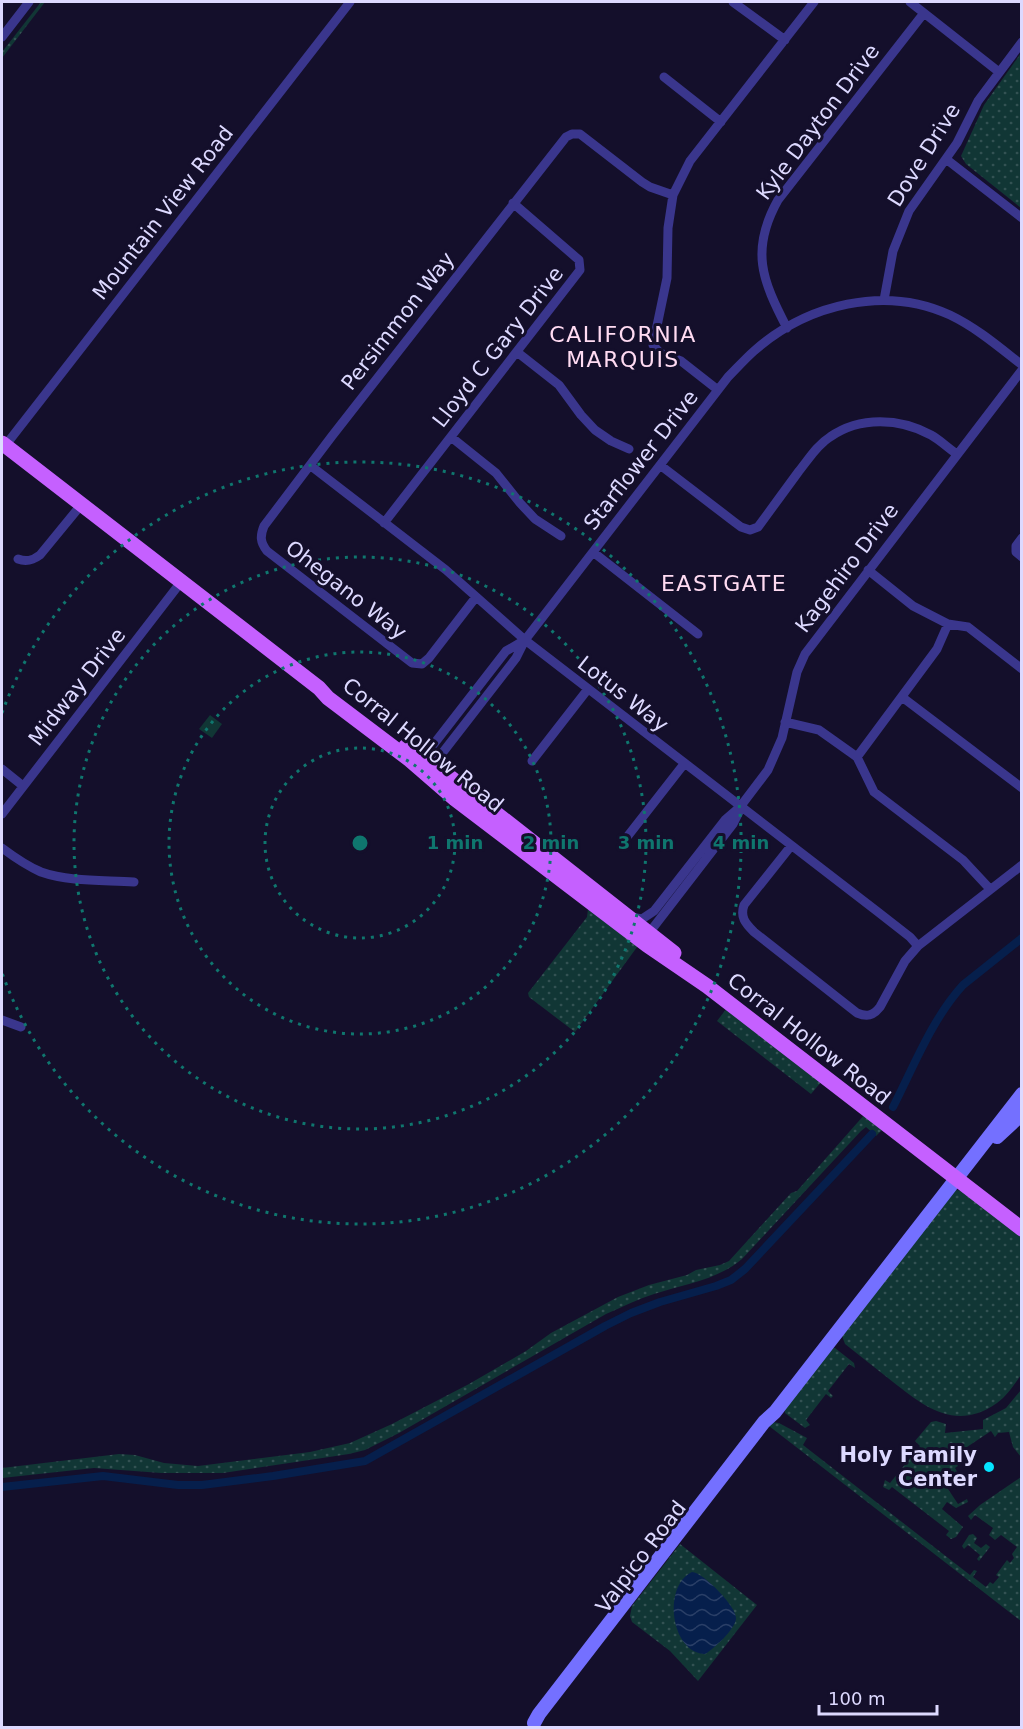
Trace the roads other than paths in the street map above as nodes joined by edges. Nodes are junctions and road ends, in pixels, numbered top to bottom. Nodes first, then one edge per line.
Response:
1 (29, 2) edge
2 (350, 2) edge
3 (733, 2) edge
4 (814, 2) edge
5 (910, 2) edge
6 (924, 13) junction
7 (2, 37) edge
8 (785, 39) junction
9 (1022, 42) edge
10 (999, 72) junction
11 (664, 77) dead end
12 (721, 122) junction
13 (946, 159) junction
14 (673, 195) junction
15 (513, 203) junction
16 (1022, 218) edge
17 (884, 300) junction
18 (787, 328) junction
19 (517, 352) junction
20 (1022, 365) edge
21 (1022, 370) edge
22 (718, 390) junction
23 (451, 437) junction
24 (3, 445) edge
25 (628, 449) dead end
26 (957, 454) junction
27 (311, 465) junction
28 (660, 465) junction
29 (81, 505) junction
30 (384, 523) junction
31 (561, 536) dead end
32 (261, 537) joint
33 (1022, 538) edge
34 (593, 552) junction
35 (1022, 557) edge
36 (18, 559) dead end
37 (868, 570) junction
38 (181, 582) junction
39 (476, 597) junction
40 (948, 624) junction
41 (698, 634) dead end
42 (525, 640) junction
43 (1022, 669) edge
44 (588, 689) junction
45 (903, 697) junction
46 (785, 722) junction
47 (857, 757) junction
48 (532, 761) dead end
49 (426, 764) junction
50 (684, 764) junction
51 (2, 769) edge
52 (23, 786) junction
53 (1022, 788) edge
54 (740, 807) junction
55 (2, 814) edge
56 (627, 837) dead end
57 (791, 846) junction
58 (2, 848) edge
59 (1022, 865) edge
60 (552, 873) junction
61 (134, 882) dead end
62 (990, 889) junction
63 (627, 916) junction
64 (649, 933) junction
65 (918, 946) junction
66 (707, 986) junction
67 (2, 1020) edge
68 (21, 1027) dead end
69 (1022, 1094) edge
70 (1022, 1114) edge
71 (956, 1179) junction
72 (1022, 1229) edge
73 (532, 1725) edge

1 - 7 street
2 - 24 street, Mountain View Road
3 - 8 street
4 - 8 street
5 - 6 street
6 - 10 street
6 - 18 street, Kyle Dayton Drive
8 - 12 street
9 - 10 street, Dove Drive
10 - 13 street, Dove Drive
11 - 12 street
12 - 14 street
13 - 16 street
13 - 17 street, Dove Drive
14 - 15 street, Persimmon Way
14 - 22 street
15 - 19 street, Lloyd C Gary Drive
15 - 27 street, Persimmon Way
17 - 18 street, Starflower Drive
17 - 20 street, Starflower Drive
18 - 22 street, Starflower Drive
19 - 23 street, Lloyd C Gary Drive
19 - 25 street
21 - 26 street, Kagehiro Drive
22 - 28 street, Starflower Drive
23 - 30 street, Lloyd C Gary Drive
23 - 31 street
24 - 29 main road, Corral Hollow Road
26 - 28 street
26 - 37 street, Kagehiro Drive
27 - 30 street, Lotus Way
27 - 32 street, Persimmon Way
28 - 34 street, Starflower Drive
29 - 36 street
29 - 38 main road, Corral Hollow Road
30 - 39 street, Lotus Way
32 - 39 street, Ohegano Way
33 - 35 street
34 - 41 street
34 - 42 street, Starflower Drive
37 - 40 street
37 - 46 street, Kagehiro Drive
38 - 49 main road, Corral Hollow Road
38 - 52 street, Midway Drive
39 - 42 street, Lotus Way
40 - 43 street
40 - 45 street
42 - 44 street, Lotus Way
42 - 49 street, Starflower Drive
44 - 48 street
44 - 50 street, Lotus Way
45 - 47 street
45 - 53 street
46 - 47 street
46 - 54 street, Kagehiro Drive
47 - 62 street
49 - 60 main road, Corral Hollow Road
49 - 63 main road
50 - 54 street, Lotus Way
50 - 56 street
51 - 52 street
52 - 55 street, Midway Drive
54 - 57 street, Lotus Way
54 - 63 street
54 - 64 street
57 - 65 street, Lotus Way
57 - 65 street
58 - 61 street
59 - 62 street
60 - 64 street
60 - 66 main road, Corral Hollow Road
62 - 65 street
63 - 64 main road
64 - 66 main road
66 - 71 main road, Corral Hollow Road
67 - 68 street
69 - 71 main road, Valpico Road
70 - 71 main road, Valpico Road
71 - 72 main road, Corral Hollow Road
71 - 73 main road, Valpico Road

